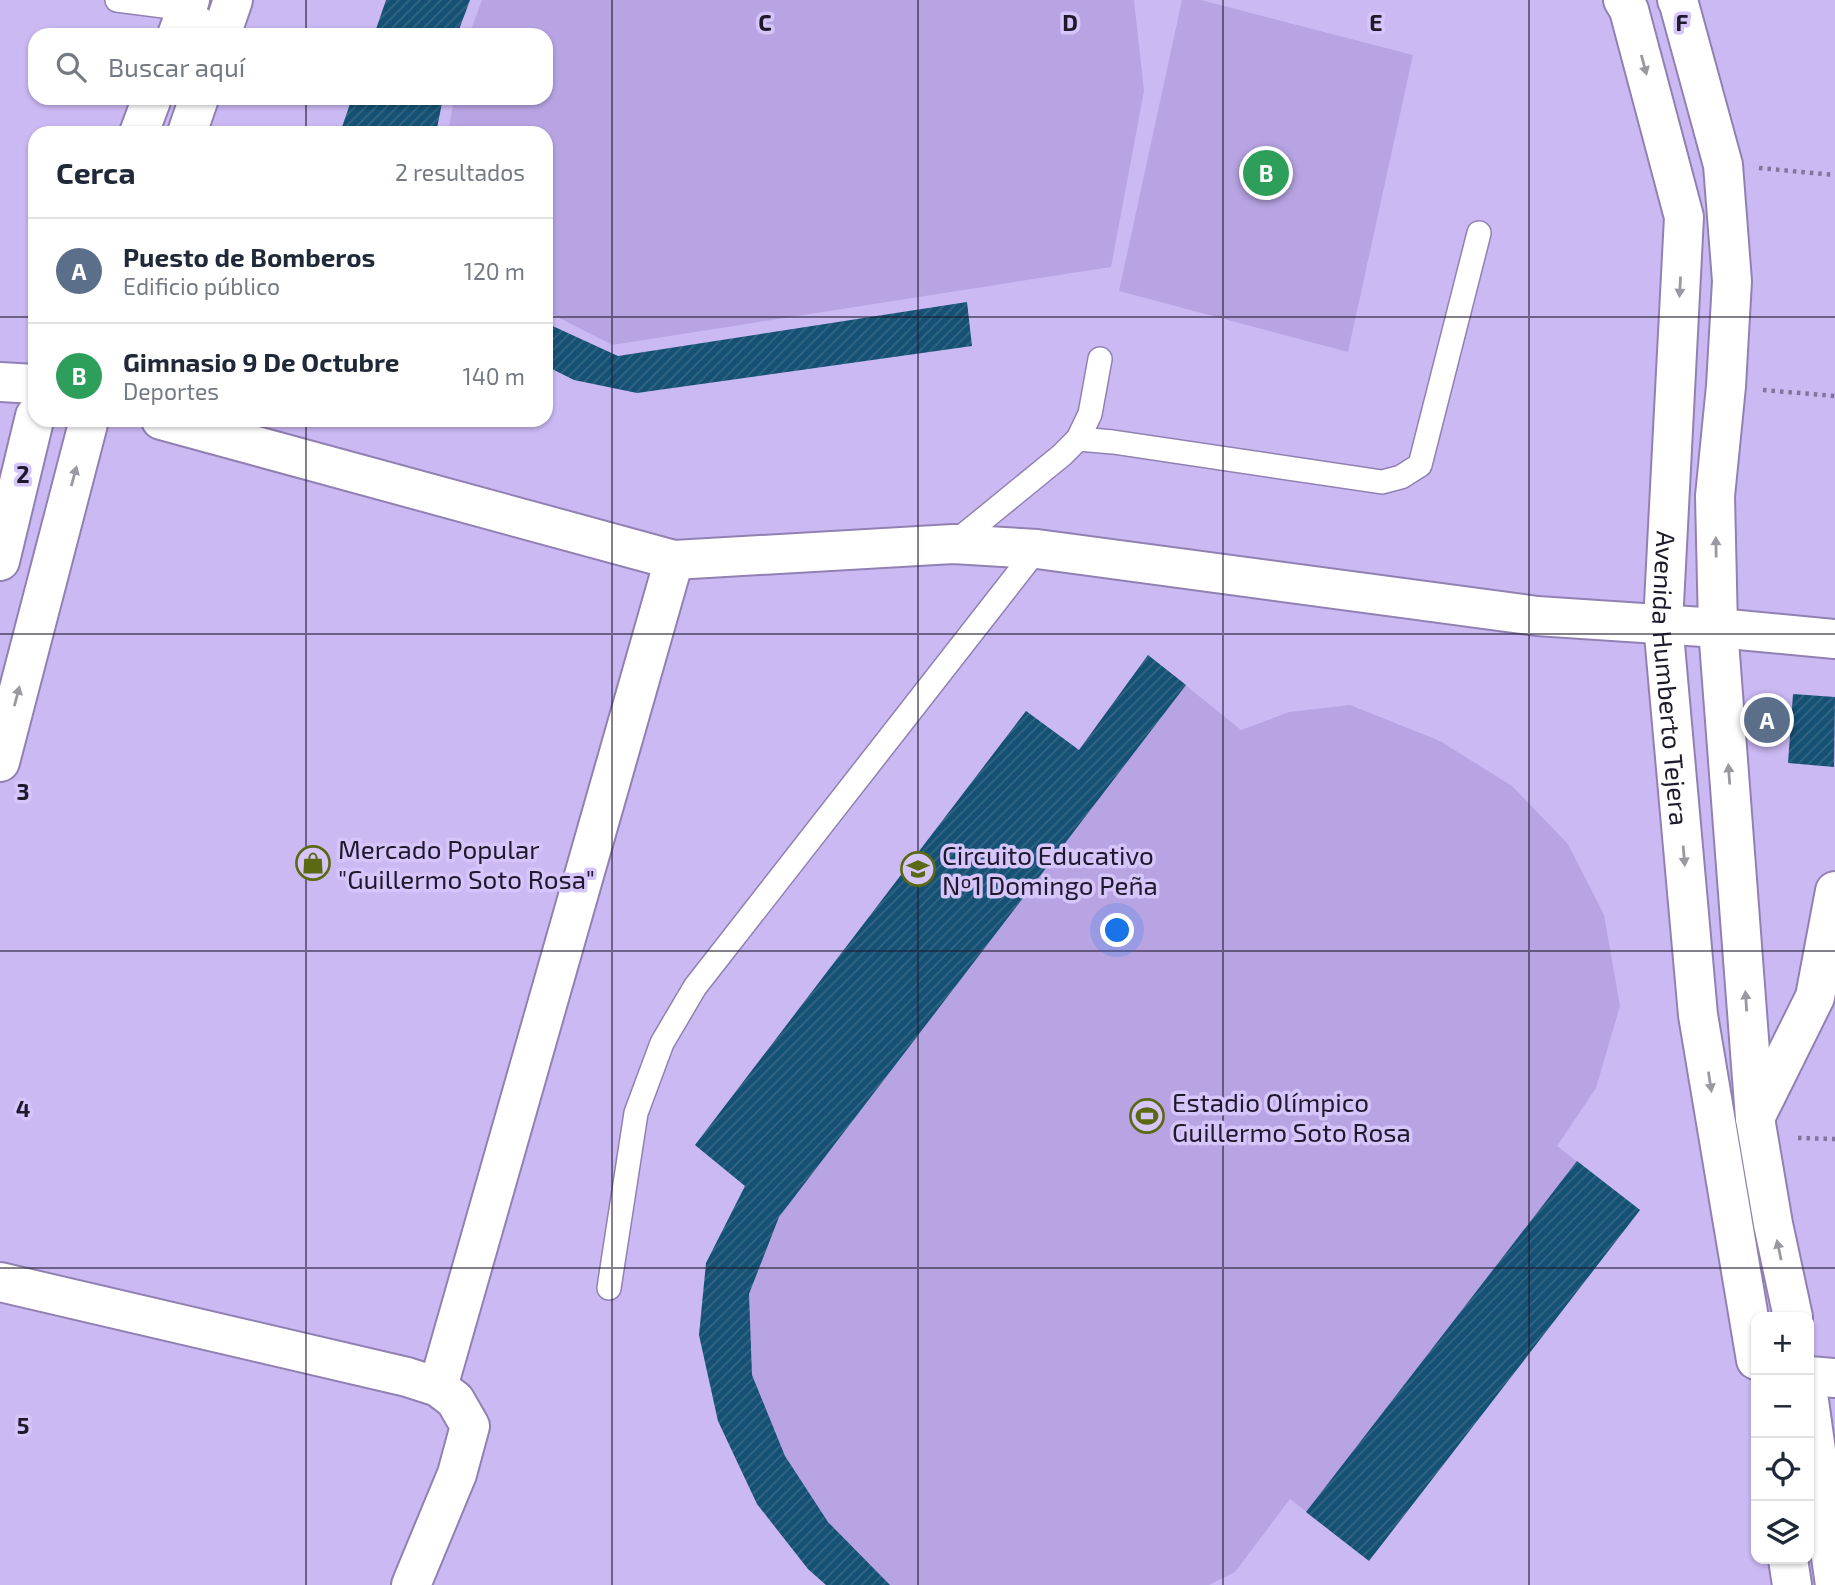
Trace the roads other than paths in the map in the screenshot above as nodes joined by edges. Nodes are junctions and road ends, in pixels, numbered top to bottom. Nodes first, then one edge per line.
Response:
1 (117, 0) edge
2 (233, 0) edge
3 (1623, 0) edge
4 (1677, 0) edge
5 (184, 15) edge
6 (208, 28) edge
7 (223, 28) edge
8 (149, 105) edge
9 (197, 105) edge
10 (142, 126) edge
11 (190, 126) edge
12 (1479, 233) dead end
13 (1100, 359) dead end
14 (0, 382) edge
15 (28, 384) edge
16 (32, 427) edge
17 (87, 427) edge
18 (186, 427) edge
19 (1078, 439) junction
20 (953, 544) junction
21 (1037, 549) junction
22 (674, 560) junction
23 (0, 561) edge
24 (1663, 624) junction
25 (1718, 628) junction
26 (1835, 639) edge
27 (0, 762) edge
28 (1835, 891) edge
29 (1755, 1118) junction
30 (0, 1282) edge
31 (609, 1288) dead end
32 (1792, 1312) edge
33 (1751, 1330) edge
34 (1814, 1376) edge
35 (1835, 1378) edge
36 (438, 1387) junction
37 (1814, 1436) edge
38 (1789, 1564) edge
39 (411, 1585) edge
40 (1792, 1585) edge
41 (1835, 1585) edge

1 - 5 lane
2 - 7 street
3 -> 24 street, Avenida Humberto Tejera
25 -> 4 street, Avenida Humberto Tejera
5 - 6 lane
8 - 10 street
9 - 11 street
12 - 19 lane
13 - 19 lane
14 - 15 street
16 - 23 street
27 -> 17 street
18 - 22 street
19 - 20 lane
20 - 21 street
20 - 22 street
21 - 24 street
21 - 31 lane
22 - 36 street
24 - 25 street
24 -> 33 street, Avenida Humberto Tejera
25 - 26 street
29 -> 25 street, Avenida Humberto Tejera
28 - 29 street
32 -> 29 street, Avenida Humberto Tejera
30 - 36 street
34 - 35 street
36 - 39 street
37 - 41 street
38 - 40 street

